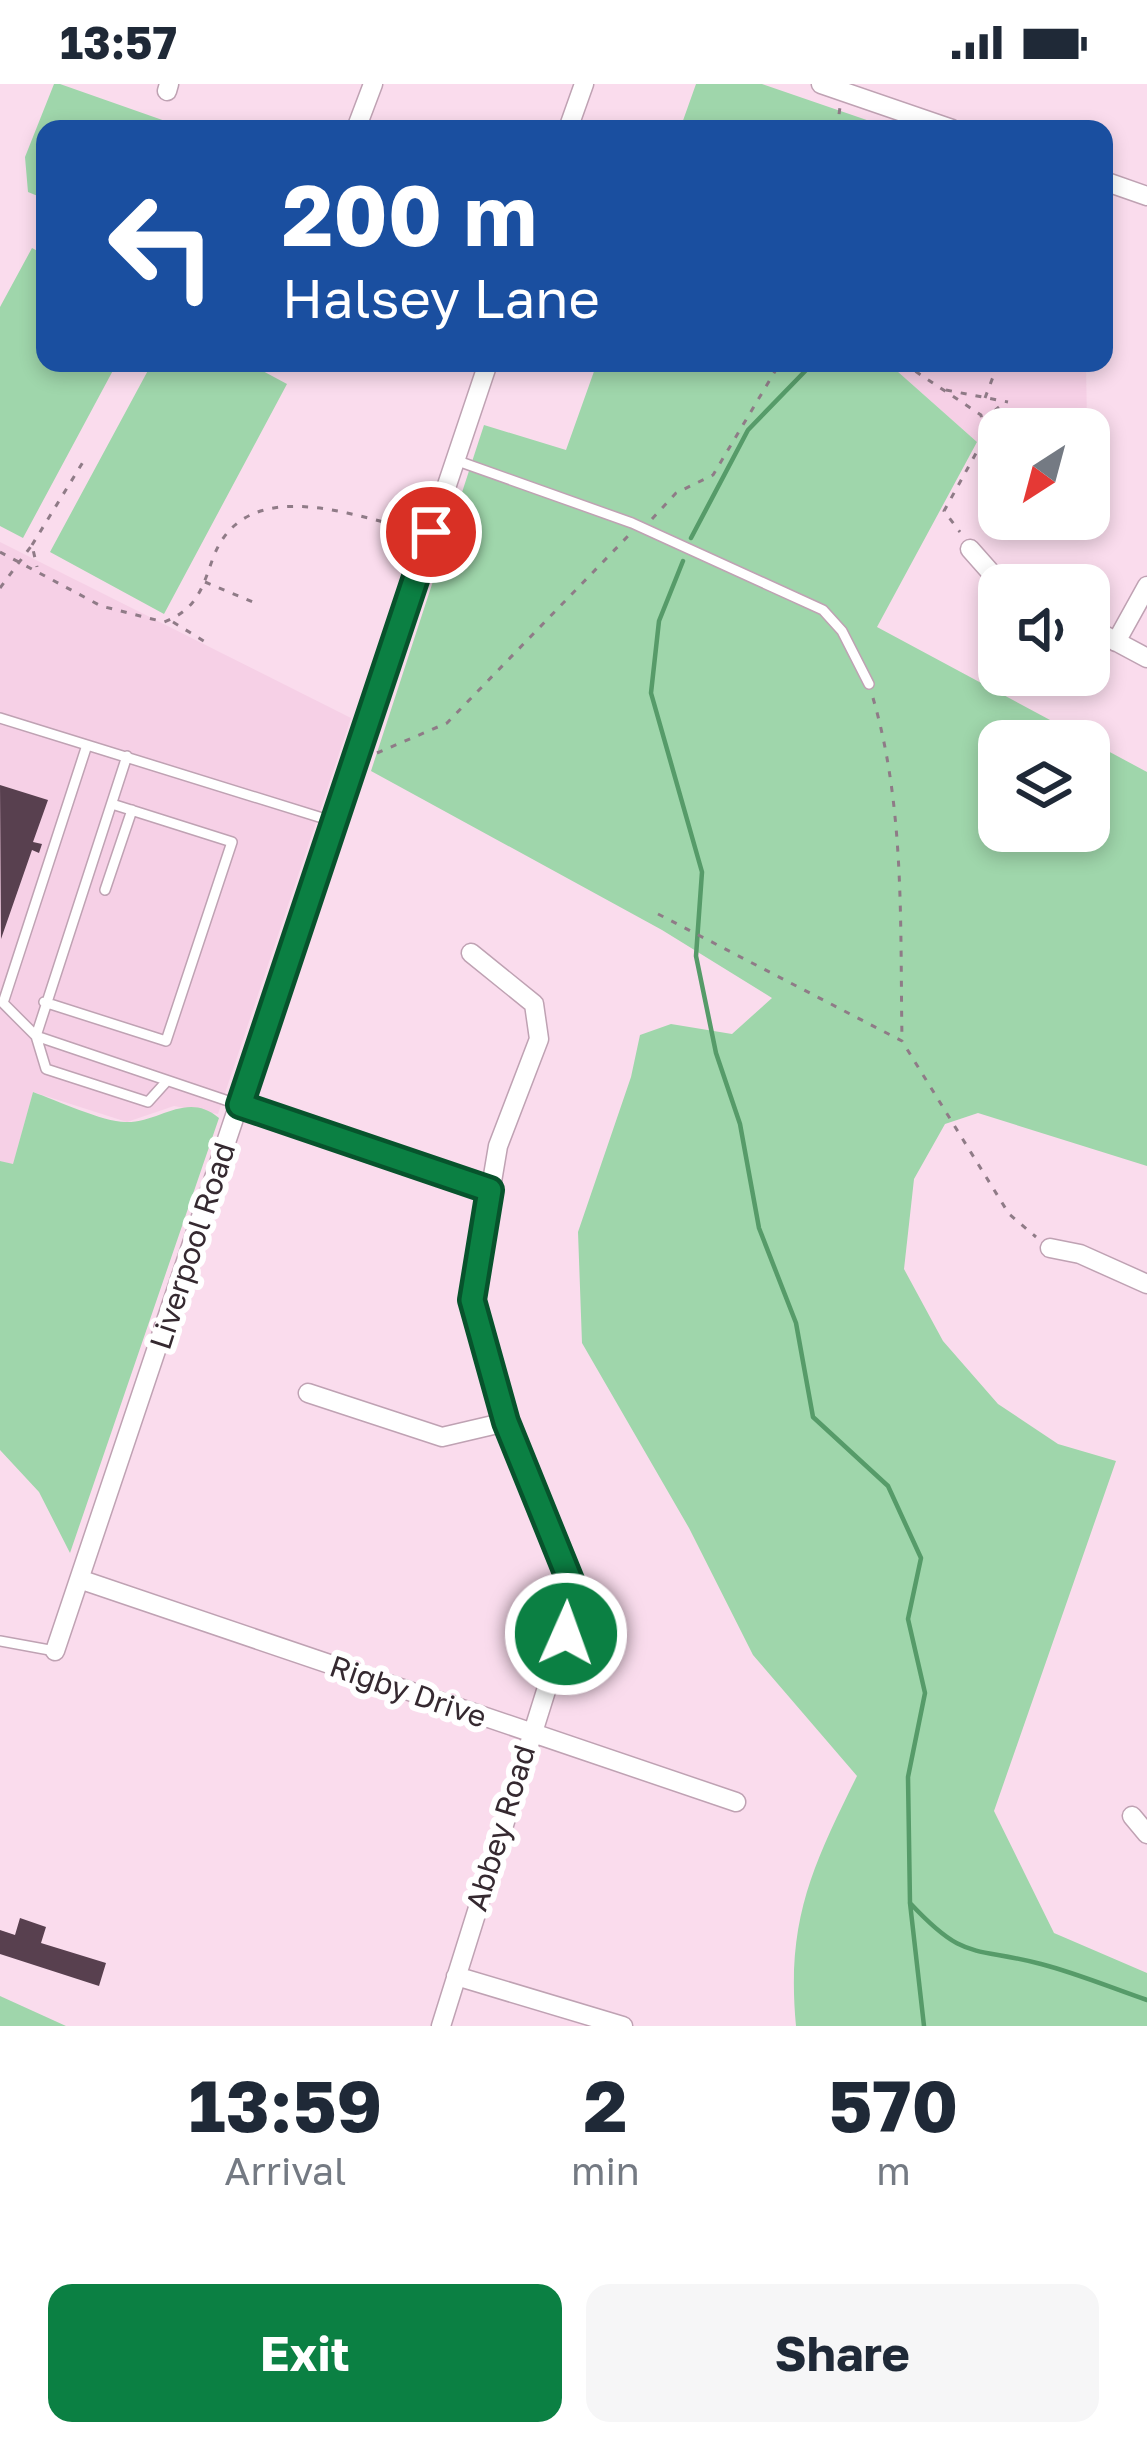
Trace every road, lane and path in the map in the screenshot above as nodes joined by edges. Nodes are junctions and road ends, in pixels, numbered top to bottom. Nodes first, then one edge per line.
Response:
1 (373, 84) edge
2 (584, 84) edge
3 (821, 84) edge
4 (859, 90) edge
5 (359, 120) edge
6 (571, 120) edge
7 (931, 120) edge
8 (1113, 184) edge
9 (1147, 196) edge
10 (485, 372) edge
11 (775, 372) edge
12 (916, 372) edge
13 (995, 372) edge
14 (939, 388) junction
15 (984, 400) junction
16 (1000, 408) edge
17 (978, 416) edge
18 (978, 450) edge
19 (455, 460) junction
20 (83, 462) dead end
21 (639, 526) junction
22 (412, 530) dead end
23 (32, 545) junction
24 (970, 549) joint
25 (0, 552) edge
26 (15, 563) junction
27 (983, 564) edge
28 (37, 569) junction
29 (205, 582) junction
30 (1147, 586) edge
31 (0, 588) edge
32 (253, 602) dead end
33 (171, 620) junction
34 (1110, 639) edge
35 (1116, 642) junction
36 (207, 643) dead end
37 (1147, 658) edge
38 (868, 684) joint
39 (0, 718) edge
40 (87, 745) junction
41 (376, 753) dead end
42 (128, 756) junction
43 (112, 804) junction
44 (132, 810) junction
45 (337, 823) junction
46 (105, 890) dead end
47 (658, 914) dead end
48 (471, 953) dead end
49 (44, 1002) junction
50 (36, 1036) junction
51 (902, 1041) junction
52 (166, 1082) junction
53 (240, 1105) junction
54 (490, 1190) junction
55 (1050, 1248) joint
56 (1147, 1284) edge
57 (308, 1393) dead end
58 (506, 1422) junction
59 (82, 1580) junction
60 (0, 1641) edge
61 (55, 1651) joint
62 (530, 1734) junction
63 (736, 1802) dead end
64 (1132, 1816) dead end
65 (1147, 1834) edge
66 (456, 1976) junction
67 (441, 2026) edge
68 (623, 2026) edge

1 - 5 street
2 - 6 street
3 - 4 street
4 - 7 street
8 - 9 street
10 - 19 street, Liverpool Road
11 - 21 path
12 - 14 path
13 - 15 path
14 - 15 path
14 - 17 path
15 - 16 path
18 - 24 path
19 - 21 lane
19 - 45 street, Liverpool Road
20 - 23 path
21 - 38 lane
21 - 41 path
22 - 29 path
23 - 26 path
23 - 28 path
24 - 27 street
25 - 26 path
26 - 28 path
26 - 31 path
28 - 33 path
29 - 32 path
29 - 33 path
30 - 35 street
33 - 36 path
34 - 35 street
35 - 37 street
38 - 51 path
39 - 40 lane
40 - 42 lane
40 - 50 lane
42 - 43 lane
42 - 45 lane
43 - 44 lane
43 - 49 lane
44 - 46 lane
44 - 49 lane
45 - 53 street, Liverpool Road
47 - 51 path
48 - 54 street, Abbey Road
49 - 50 lane
50 - 52 lane
50 - 52 lane
51 - 55 path
52 - 53 lane
53 - 54 street
53 - 59 street, Liverpool Road
54 - 58 street, Abbey Road
55 - 56 street
57 - 58 street
58 - 62 street, Abbey Road
59 - 61 street, Liverpool Road
59 - 62 street, Rigby Drive
60 - 61 lane
62 - 63 street, Rigby Drive
62 - 66 street, Abbey Road
64 - 65 street
66 - 67 street, Abbey Road
66 - 68 street

